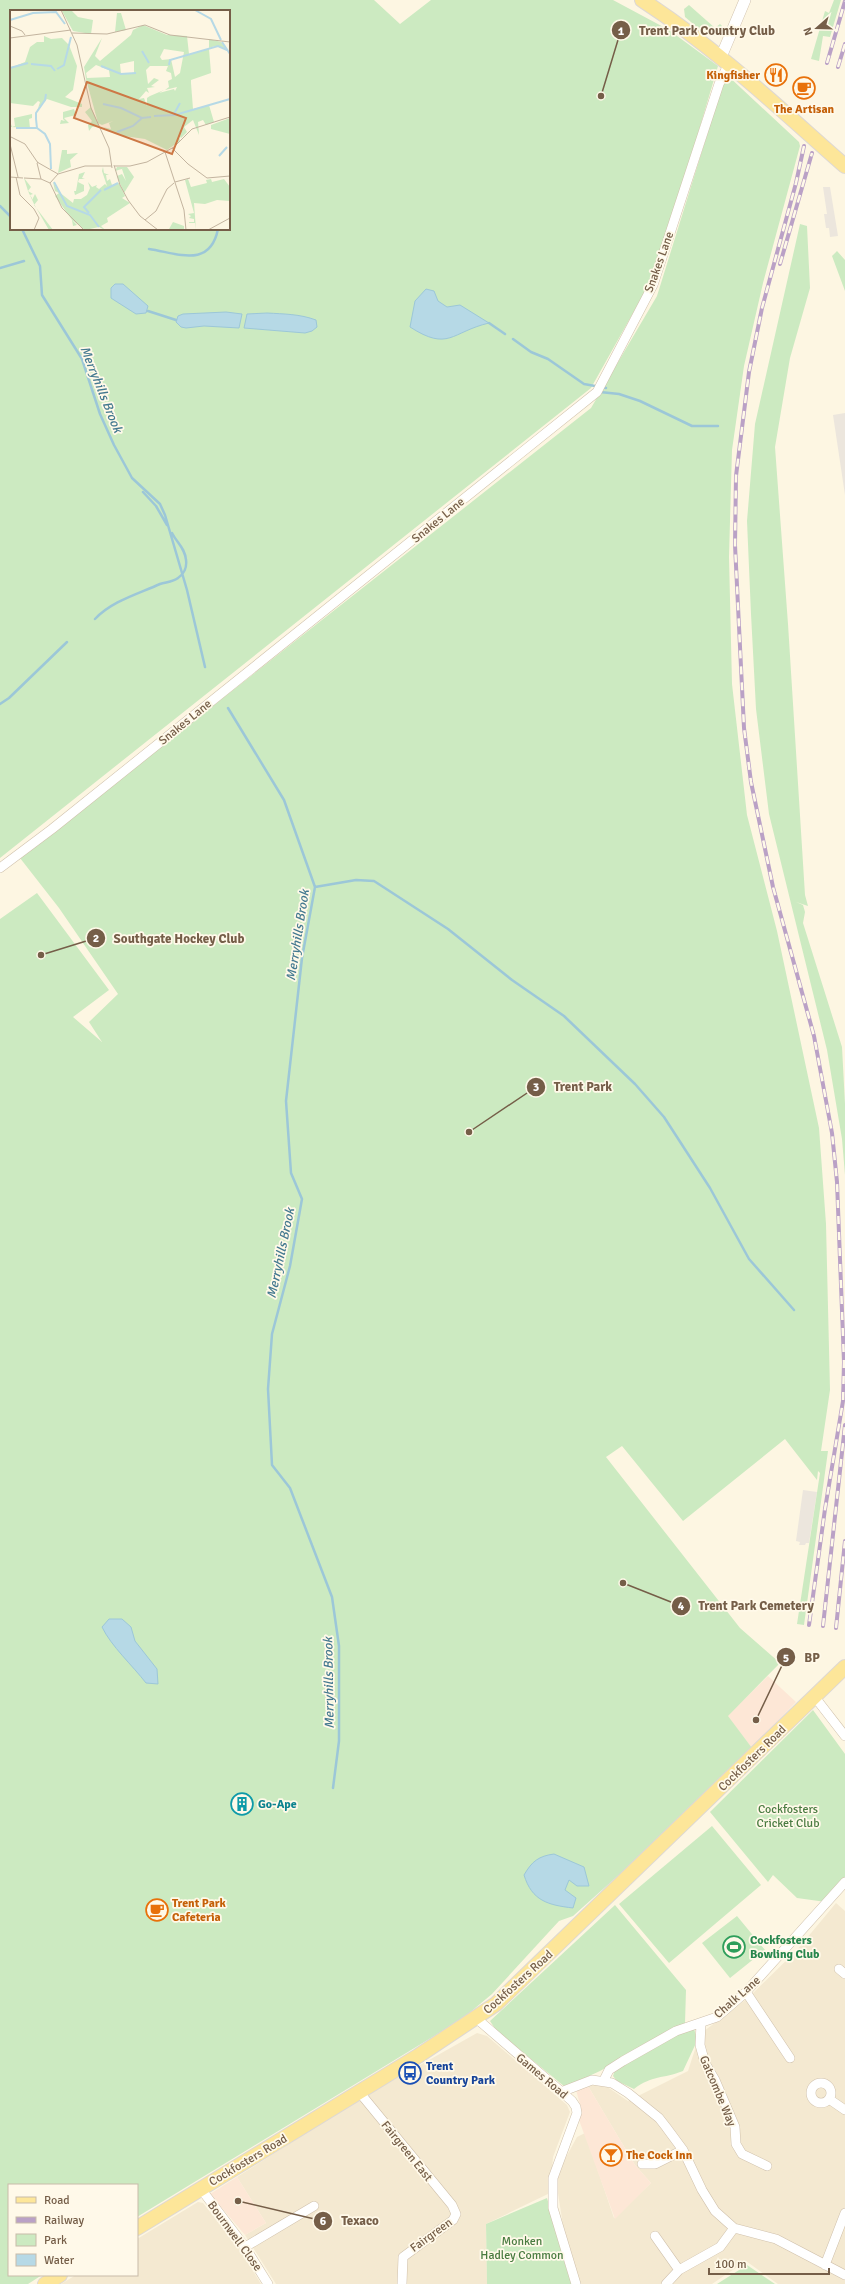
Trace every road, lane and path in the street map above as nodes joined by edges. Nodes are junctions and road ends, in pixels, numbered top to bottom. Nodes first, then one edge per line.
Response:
1 (642, 0) edge
2 (745, 0) edge
3 (725, 60) junction
4 (845, 166) edge
5 (0, 868) edge
6 (845, 1667) edge
7 (814, 1696) junction
8 (845, 1736) edge
9 (845, 1882) edge
10 (746, 1992) junction
11 (476, 2018) junction
12 (701, 2023) junction
13 (790, 2058) dead end
14 (604, 2080) junction
15 (561, 2092) junction
16 (360, 2093) junction
17 (829, 2099) dead end
18 (845, 2110) edge
19 (683, 2150) junction
20 (642, 2164) dead end
21 (767, 2166) dead end
22 (201, 2189) junction
23 (314, 2206) dead end
24 (455, 2209) joint
25 (845, 2213) edge
26 (138, 2227) edge
27 (734, 2228) junction
28 (655, 2236) dead end
29 (245, 2247) junction
30 (825, 2265) junction
31 (679, 2270) junction
32 (845, 2275) edge
33 (58, 2276) edge
34 (45, 2284) edge
35 (268, 2284) edge
36 (402, 2284) edge
37 (576, 2284) edge
38 (666, 2284) edge

1 - 3 main road
2 - 3 street
3 - 4 main road
3 - 5 street, Snakes Lane
6 - 7 main road, Cockfosters Road
7 - 8 street
7 - 11 main road, Cockfosters Road
9 - 10 street, Chalk Lane
10 - 12 street, Chalk Lane
10 - 13 street
11 - 15 street, Games Road
11 - 16 main road, Cockfosters Road
12 - 14 street, Chalk Lane
12 - 21 street, Gatcombe Way
14 - 15 street
14 - 19 street
15 - 37 street, Games Road
16 - 22 main road, Cockfosters Road
16 - 24 street, Fairgreen East
17 - 18 street
19 - 20 street
19 - 27 street
22 - 26 main road, Cockfosters Road
22 - 29 street, Bournwell Close
23 - 29 street
24 - 36 street, Fairgreen
25 - 30 street
27 - 30 street
27 - 31 street
28 - 31 street
29 - 35 street, Bournwell Close
30 - 32 street
31 - 38 street
33 - 34 main road

